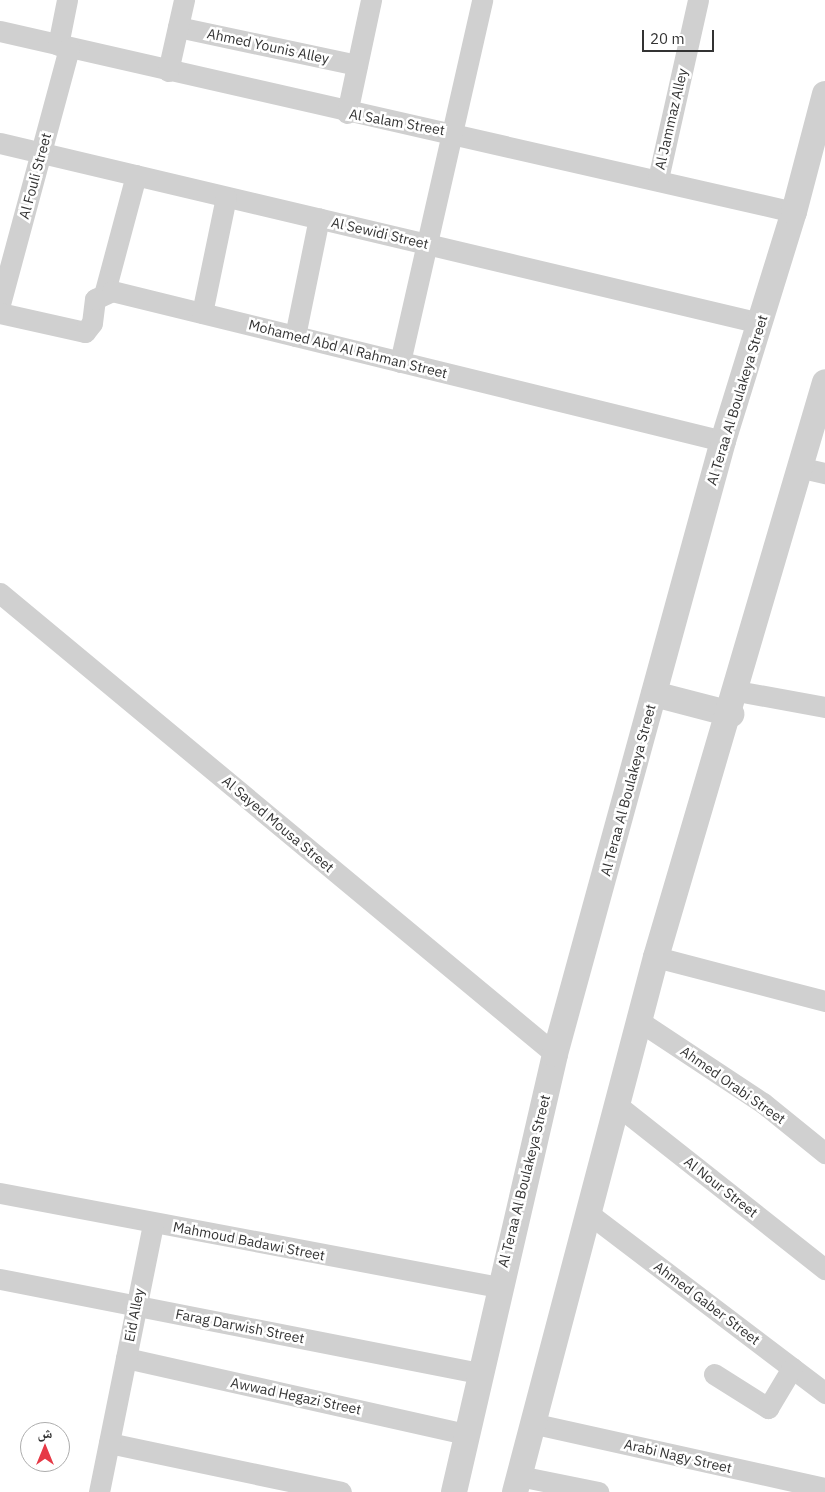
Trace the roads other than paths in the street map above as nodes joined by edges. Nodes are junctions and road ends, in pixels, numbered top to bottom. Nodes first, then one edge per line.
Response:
1 (68, 0) edge
2 (184, 0) edge
3 (371, 0) edge
4 (482, 0) edge
5 (698, 0) edge
6 (178, 27) junction
7 (0, 31) edge
8 (64, 47) junction
9 (357, 65) junction
10 (168, 71) junction
11 (825, 94) edge
12 (347, 113) junction
13 (452, 131) junction
14 (0, 143) edge
15 (42, 153) junction
16 (136, 175) junction
17 (658, 178) junction
18 (226, 197) junction
19 (794, 212) junction
20 (318, 218) junction
21 (426, 244) junction
22 (104, 291) junction
23 (0, 304) edge
24 (0, 313) edge
25 (202, 313) junction
26 (760, 323) junction
27 (296, 336) junction
28 (400, 362) junction
29 (825, 382) edge
30 (723, 441) junction
31 (798, 467) junction
32 (825, 473) edge
33 (0, 593) edge
34 (654, 694) junction
35 (734, 702) junction
36 (825, 707) edge
37 (656, 958) junction
38 (825, 1001) edge
39 (639, 1021) junction
40 (555, 1054) junction
41 (617, 1105) junction
42 (825, 1153) edge
43 (0, 1193) edge
44 (588, 1213) junction
45 (153, 1223) junction
46 (825, 1269) edge
47 (0, 1279) edge
48 (499, 1288) junction
49 (136, 1306) junction
50 (126, 1358) junction
51 (792, 1368) junction
52 (481, 1373) junction
53 (714, 1374) dead end
54 (825, 1393) edge
55 (531, 1423) junction
56 (467, 1434) junction
57 (109, 1443) junction
58 (517, 1484) edge
59 (825, 1488) edge
60 (99, 1492) edge
61 (341, 1492) edge
62 (454, 1492) edge
63 (598, 1492) edge

1 - 8 street, Al Fouli Street
2 - 6 street
3 - 9 street
4 - 13 street
5 - 17 street, Al Jammaz Alley
6 - 9 street, Ahmed Younis Alley
6 - 10 street
7 - 8 street, Al Salam Street
8 - 10 street, Al Salam Street
8 - 15 street, Al Fouli Street
9 - 12 street
10 - 12 street, Al Salam Street
11 - 19 street, Al Teraa Al Boulakeya Street
12 - 13 street, Al Salam Street
13 - 17 street, Al Salam Street
13 - 21 street
14 - 15 street, Al Sewidi Street
15 - 16 street, Al Sewidi Street
15 - 23 street, Al Fouli Street
16 - 18 street, Al Sewidi Street
16 - 22 street
17 - 19 street, Al Salam Street
18 - 20 street, Al Sewidi Street
18 - 25 street
19 - 26 street, Al Teraa Al Boulakeya Street
20 - 21 street, Al Sewidi Street
20 - 27 street
21 - 26 street, Al Sewidi Street
21 - 28 street
22 - 24 street
22 - 25 street, Mohamed Abd Al Rahman Street
25 - 27 street, Mohamed Abd Al Rahman Street
26 - 30 street, Al Teraa Al Boulakeya Street
27 - 28 street, Mohamed Abd Al Rahman Street
28 - 30 street, Mohamed Abd Al Rahman Street
29 - 31 street
30 - 34 street, Al Teraa Al Boulakeya Street
31 - 32 street
31 - 35 street
33 - 40 street, Al Sayed Mousa Street
34 - 35 street
34 - 40 street, Al Teraa Al Boulakeya Street
35 - 36 street
35 - 37 street
37 - 38 street
37 - 39 street
39 - 41 street
39 - 42 street, Ahmed Orabi Street
40 - 48 street, Al Teraa Al Boulakeya Street
41 - 44 street
41 - 46 street, Al Nour Street
43 - 45 street, Mahmoud Badawi Street
44 - 51 street, Ahmed Gaber Street
44 - 55 street
45 - 48 street, Mahmoud Badawi Street
45 - 49 street, Eid Alley
47 - 49 street, Farag Darwish Street
48 - 52 street, Al Teraa Al Boulakeya Street
49 - 50 street, Eid Alley
49 - 52 street, Farag Darwish Street
50 - 56 street, Awwad Hegazi Street
50 - 57 street, Eid Alley
51 - 53 street
51 - 54 street, Ahmed Gaber Street
52 - 56 street, Al Teraa Al Boulakeya Street
55 - 58 street
55 - 59 street, Arabi Nagy Street
56 - 62 street, Al Teraa Al Boulakeya Street
57 - 60 street, Eid Alley
57 - 61 street
58 - 63 street

